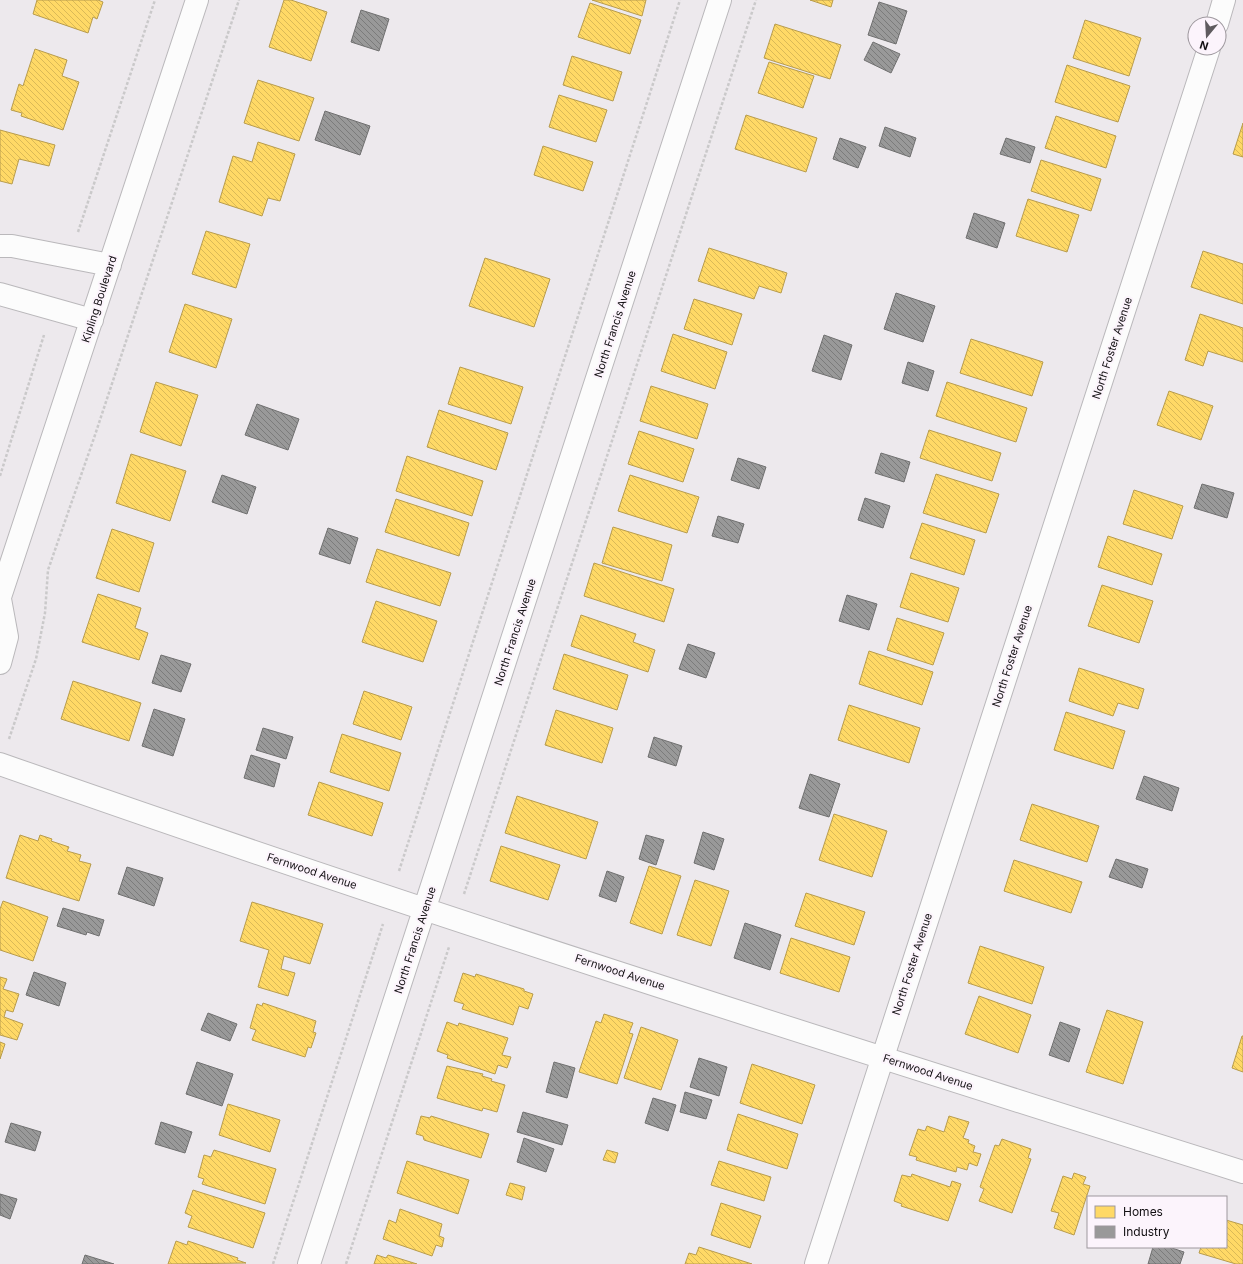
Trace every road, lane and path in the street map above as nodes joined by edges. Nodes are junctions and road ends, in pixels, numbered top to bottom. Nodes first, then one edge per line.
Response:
1 (197, 0) edge
2 (239, 0) edge
3 (680, 0) edge
4 (720, 0) edge
5 (756, 0) edge
6 (1224, 0) edge
7 (1219, 16) edge
8 (1206, 56) edge
9 (0, 246) edge
10 (110, 265) junction
11 (0, 294) edge
12 (92, 320) junction
13 (0, 598) edge
14 (0, 663) edge
15 (0, 764) edge
16 (391, 898) junction
17 (426, 909) junction
18 (459, 919) junction
19 (882, 1057) junction
20 (1243, 1172) edge
21 (273, 1264) edge
22 (309, 1264) edge
23 (346, 1264) edge
24 (816, 1264) edge

1 - 10 street, Kipling Boulevard
2 - 15 path
3 - 16 path
4 - 17 street, North Francis Avenue
5 - 18 path
6 - 7 street
8 - 19 street, North Foster Avenue
9 - 10 street
10 - 12 street, Kipling Boulevard
11 - 12 street
12 - 13 street, Kipling Boulevard
13 - 14 street, Kipling Boulevard
15 - 16 street, Fernwood Avenue
16 - 17 street, Fernwood Avenue
16 - 21 path
17 - 18 street, Fernwood Avenue
17 - 22 street, North Francis Avenue
18 - 19 street, Fernwood Avenue
18 - 23 path
19 - 20 street, Fernwood Avenue
19 - 24 street, North Foster Avenue

